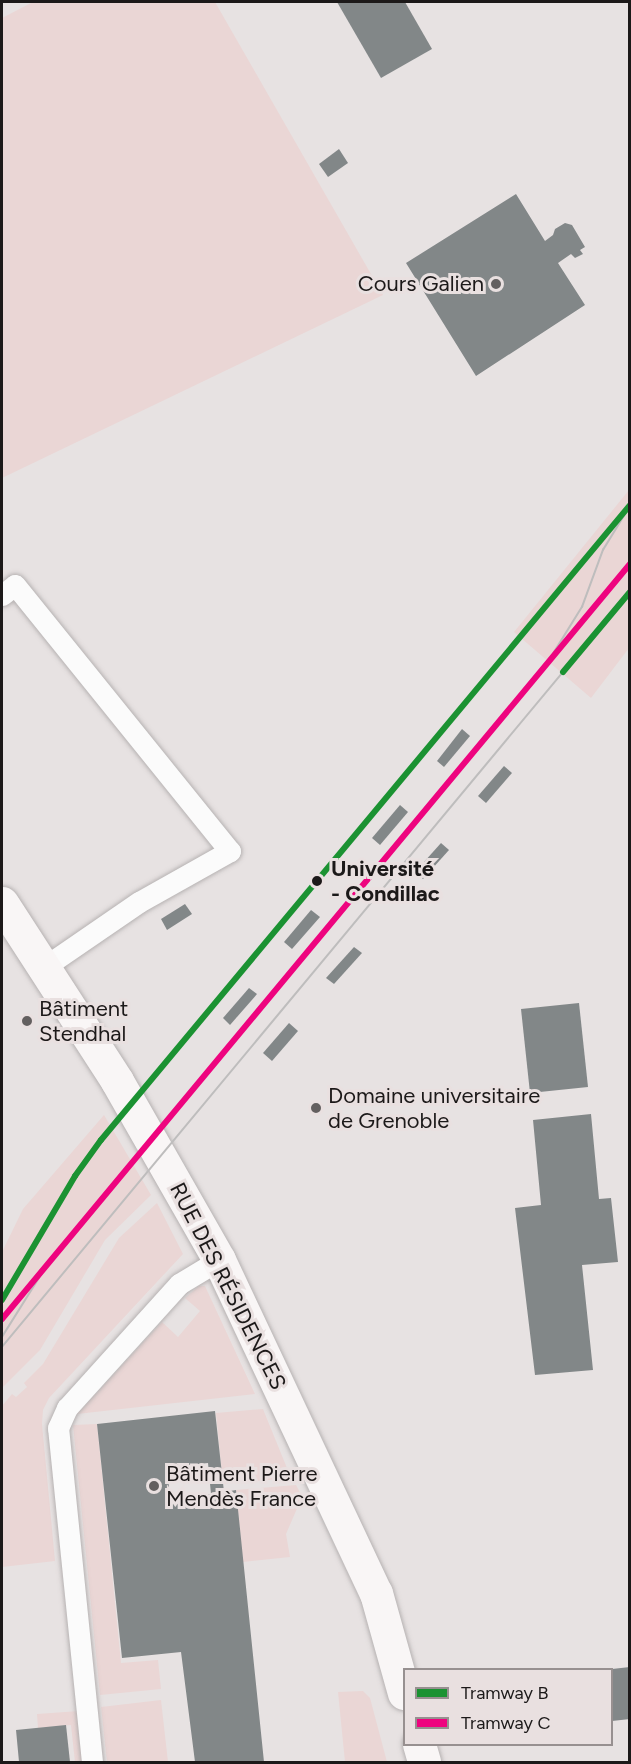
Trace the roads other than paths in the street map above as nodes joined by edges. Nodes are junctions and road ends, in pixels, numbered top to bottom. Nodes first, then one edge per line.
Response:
1 (2, 595) edge
2 (2, 903) edge
3 (43, 968) junction
4 (219, 1260) junction
5 (403, 1686) edge
6 (420, 1746) edge
7 (92, 1762) edge
8 (424, 1762) edge

1 - 3 lane
2 - 3 street, RUE DES RÉSIDENCES
3 - 4 street, RUE DES RÉSIDENCES
4 - 5 street, RUE DES RÉSIDENCES
4 - 7 lane
6 - 8 street

